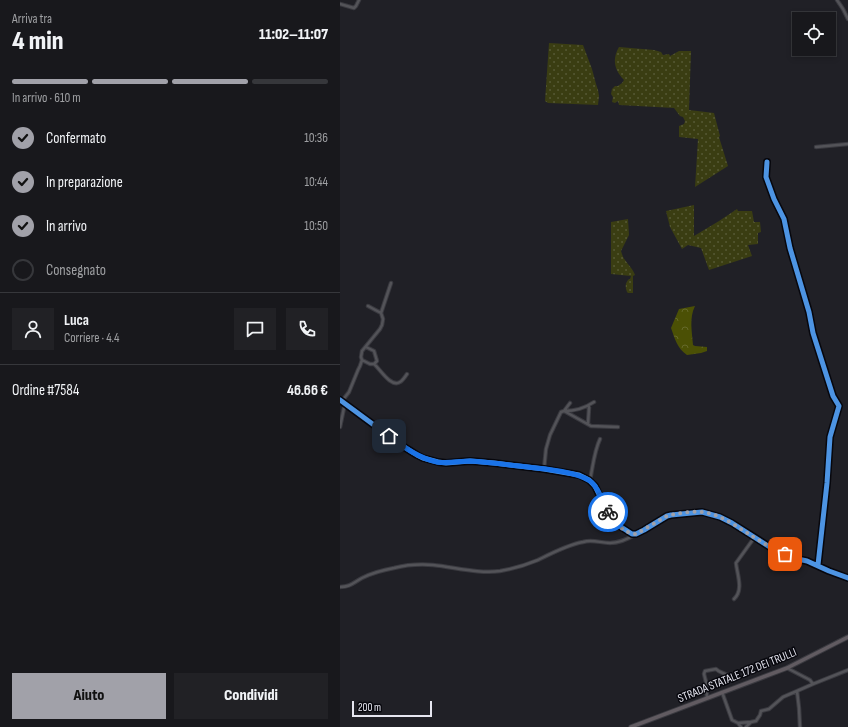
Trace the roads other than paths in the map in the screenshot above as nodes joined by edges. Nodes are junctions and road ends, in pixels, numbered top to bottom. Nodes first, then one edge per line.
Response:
1 (359, 0) edge
2 (837, 0) edge
3 (340, 4) edge
4 (848, 19) edge
5 (848, 144) edge
6 (816, 147) dead end
7 (767, 162) dead end
8 (391, 283) dead end
9 (368, 306) dead end
10 (382, 313) junction
11 (366, 347) junction
12 (362, 360) junction
13 (374, 364) junction
14 (407, 374) dead end
15 (341, 401) edge
16 (594, 402) dead end
17 (345, 403) junction
18 (570, 403) dead end
19 (589, 405) junction
20 (564, 411) junction
21 (588, 424) junction
22 (340, 427) edge
23 (618, 427) dead end
24 (600, 439) dead end
25 (544, 469) junction
26 (590, 481) junction
27 (636, 534) junction
28 (754, 538) junction
29 (818, 565) junction
30 (848, 578) edge
31 (340, 587) edge
32 (734, 599) dead end
33 (848, 637) edge
34 (787, 668) junction
35 (848, 670) edge
36 (727, 675) dead end
37 (813, 684) junction
38 (797, 691) junction
39 (722, 692) junction
40 (707, 698) junction
41 (751, 722) junction
42 (738, 723) junction
43 (631, 727) edge
44 (741, 727) edge
45 (746, 727) edge
46 (800, 727) edge

1 - 3 street
2 - 4 street
5 - 6 street
7 - 29 street
8 - 10 street
9 - 10 street
10 - 11 street
11 - 12 street
11 - 13 street
12 - 13 street
12 - 15 street
13 - 14 street
15 - 17 street
16 - 19 street
17 - 22 street
17 - 25 street
18 - 20 street
19 - 20 street
19 - 21 street
20 - 21 street
20 - 25 street
21 - 23 street
24 - 26 street
25 - 26 street
26 - 27 street
27 - 28 street
27 - 31 street
28 - 29 street
28 - 32 street
29 - 30 street
33 - 34 main road, STRADA STATALE 172 DEI TRULLI
34 - 37 street
34 - 39 main road, STRADA STATALE 172 DEI TRULLI
35 - 37 street
36 - 40 street
37 - 38 street
38 - 41 street
38 - 46 street
39 - 40 main road, STRADA STATALE 172 DEI TRULLI
39 - 42 street
40 - 43 main road, STRADA STATALE 172 DEI TRULLI
41 - 42 street
41 - 45 street
42 - 44 street

